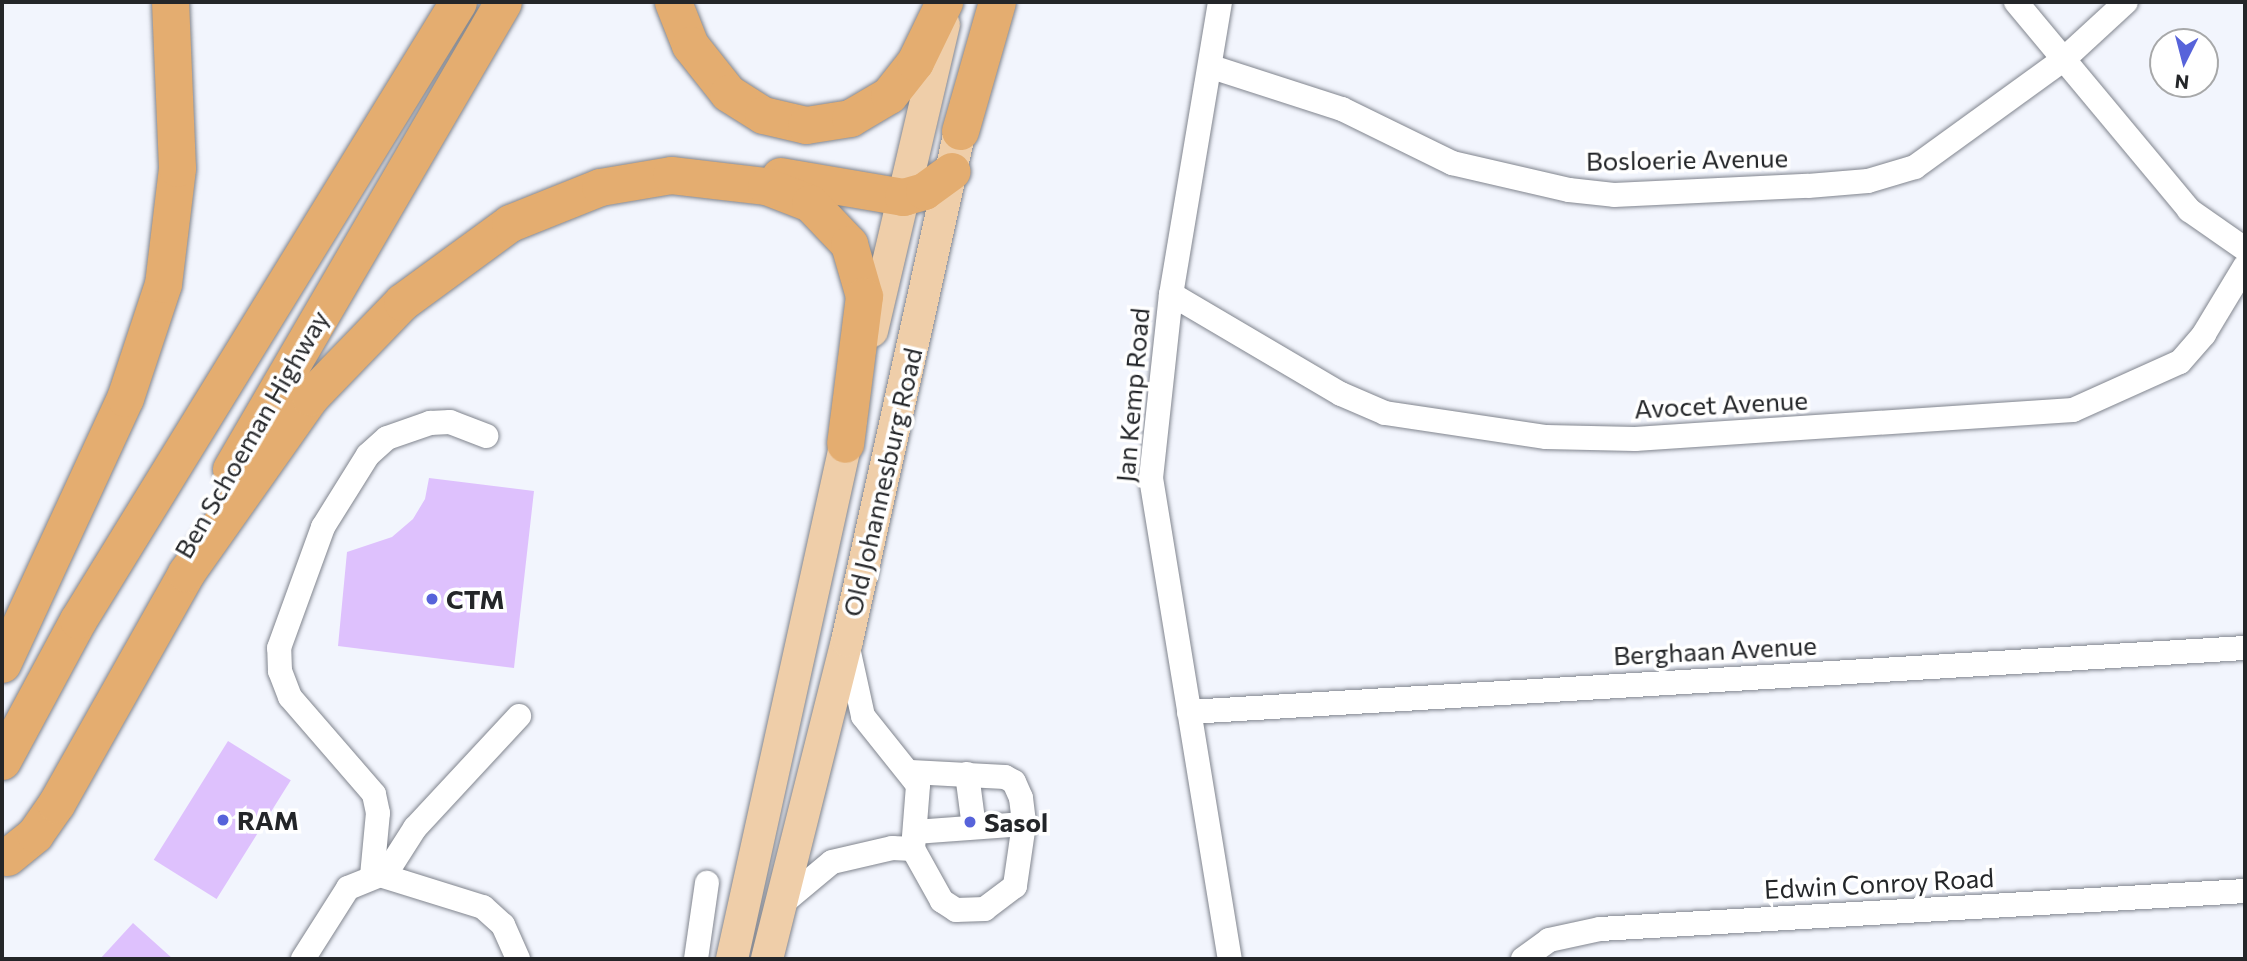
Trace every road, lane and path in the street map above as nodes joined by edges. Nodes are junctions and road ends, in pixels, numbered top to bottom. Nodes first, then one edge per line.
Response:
1 (170, 2) edge
2 (458, 2) edge
3 (503, 2) edge
4 (673, 2) edge
5 (944, 2) edge
6 (949, 2) edge
7 (985, 2) edge
8 (997, 2) edge
9 (1220, 2) edge
10 (2016, 2) edge
11 (2126, 2) edge
12 (2064, 59) junction
13 (1212, 67) junction
14 (960, 131) junction
15 (952, 171) junction
16 (671, 175) junction
17 (904, 197) junction
18 (2245, 248) edge
19 (2245, 266) edge
20 (1171, 293) junction
21 (486, 436) dead end
22 (845, 444) junction
23 (847, 641) junction
24 (2245, 648) edge
25 (2, 664) edge
26 (1189, 712) junction
27 (519, 716) dead end
28 (2, 761) edge
29 (911, 772) junction
30 (967, 774) junction
31 (1024, 824) junction
32 (974, 827) junction
33 (914, 841) junction
34 (5, 862) edge
35 (378, 875) junction
36 (707, 883) dead end
37 (2245, 891) edge
38 (784, 902) junction
39 (1225, 957) edge
40 (303, 959) edge
41 (518, 959) edge
42 (696, 959) edge
43 (732, 959) edge
44 (767, 959) edge
45 (1523, 959) edge

1 - 25 highway
2 - 28 highway, Ben Schoeman Highway
3 - 34 highway, Ben Schoeman Highway
4 - 5 highway
6 - 17 main road, Old Johannesburg Road
7 - 14 main road, Old Johannesburg Road
8 - 14 highway
9 - 13 street, Jan Kemp Road
10 - 12 street
11 - 12 street, Bosloerie Avenue
12 - 13 street, Bosloerie Avenue
12 - 18 street
13 - 20 street, Jan Kemp Road
14 - 15 main road, Old Johannesburg Road
15 - 17 highway
15 - 23 main road, Old Johannesburg Road
16 - 17 highway
16 - 22 highway
16 - 34 highway
17 - 22 main road, Old Johannesburg Road
19 - 20 street, Avocet Avenue
20 - 26 street, Jan Kemp Road
21 - 35 street
22 - 43 main road, Old Johannesburg Road
23 - 29 street
23 - 38 main road, Old Johannesburg Road
24 - 26 street, Berghaan Avenue
26 - 39 street, Jan Kemp Road
27 - 35 street
29 - 30 street
29 - 33 street
30 - 31 street
30 - 32 street
31 - 32 street
31 - 33 street
32 - 33 street
33 - 38 street
35 - 40 street
35 - 41 street
36 - 42 street
37 - 45 street, Edwin Conroy Road
38 - 44 main road, Old Johannesburg Road

